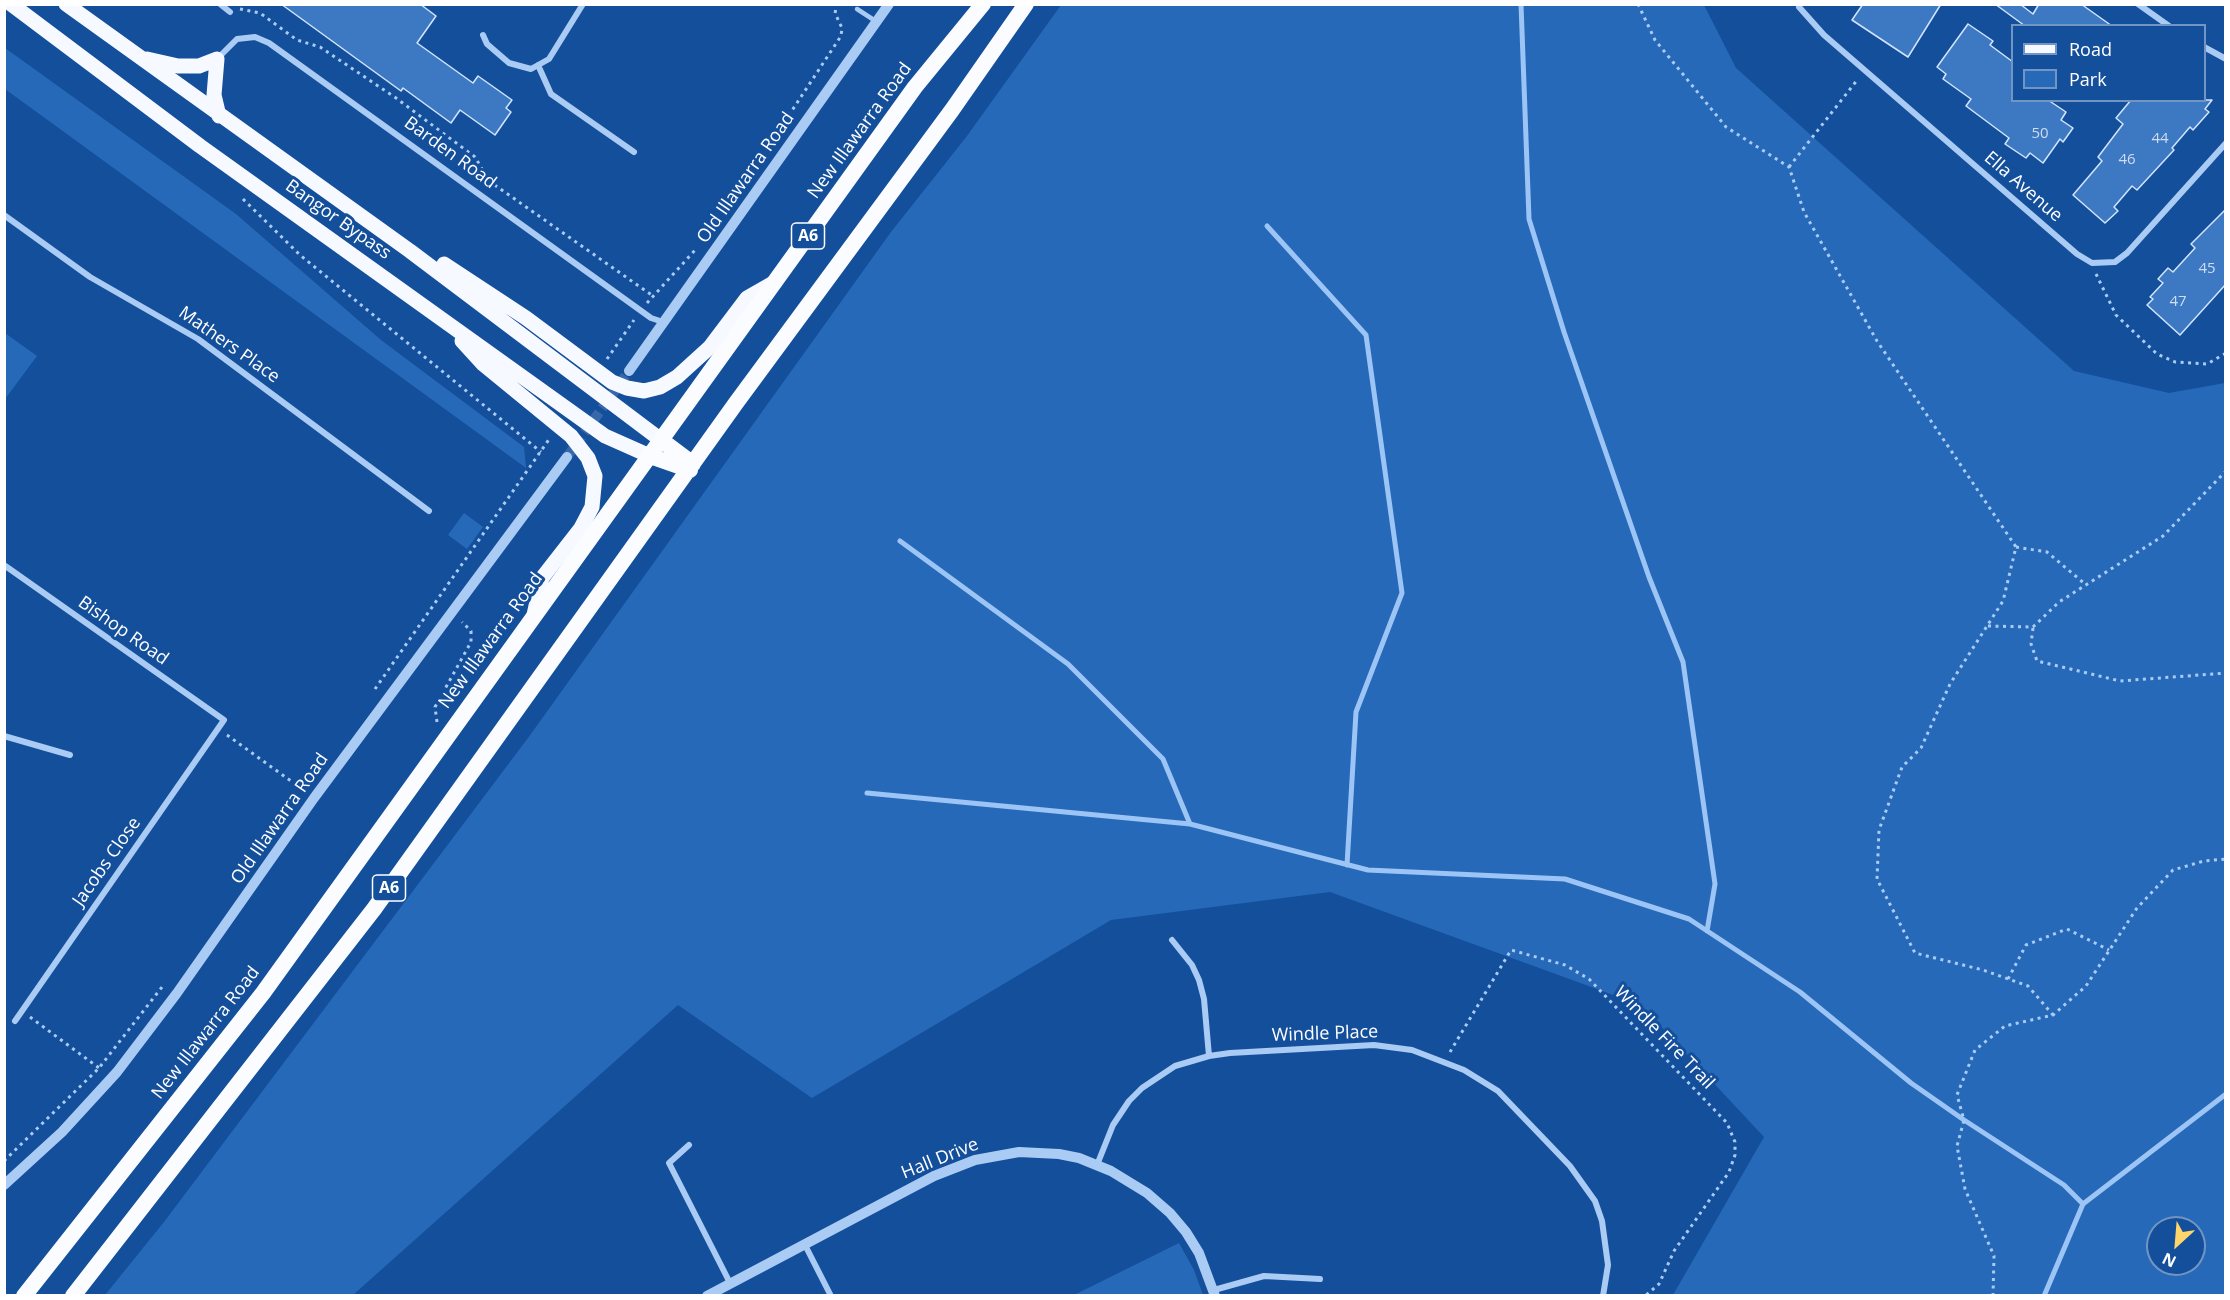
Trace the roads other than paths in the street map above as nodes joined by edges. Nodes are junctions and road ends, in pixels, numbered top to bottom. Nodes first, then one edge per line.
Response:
1 (11, 4) edge
2 (66, 4) edge
3 (220, 4) edge
4 (583, 4) edge
5 (889, 4) edge
6 (983, 4) edge
7 (1026, 4) edge
8 (2138, 4) edge
9 (1799, 5) edge
10 (857, 9) dead end
11 (230, 12) road end
12 (877, 22) junction
13 (2166, 24) edge
14 (483, 35) dead end
15 (2206, 47) edge
16 (139, 57) junction
17 (217, 59) junction
18 (2226, 59) edge
19 (538, 65) junction
20 (219, 116) junction
21 (2226, 143) edge
22 (634, 152) dead end
23 (4, 215) edge
24 (410, 251) junction
25 (775, 282) junction
26 (440, 317) junction
27 (663, 322) junction
28 (628, 371) tunnel mouth
29 (662, 440) junction
30 (650, 456) junction
31 (567, 457) tunnel mouth
32 (692, 467) junction
33 (429, 511) dead end
34 (4, 565) edge
35 (534, 615) junction
36 (224, 720) joint
37 (4, 736) edge
38 (70, 755) dead end
39 (1172, 940) dead end
40 (15, 1021) dead end
41 (1209, 1056) junction
42 (689, 1145) dead end
43 (1097, 1165) junction
44 (4, 1185) edge
45 (805, 1245) junction
46 (1320, 1279) dead end
47 (730, 1283) junction
48 (1214, 1293) edge
49 (24, 1296) edge
50 (73, 1296) edge
51 (707, 1296) edge
52 (831, 1296) edge
53 (1603, 1296) edge

1 - 26 main road, Bangor Bypass
2 - 16 main road, Bangor Bypass
3 - 11 street
4 - 19 street
5 - 12 street, Old Illawarra Road
6 - 25 highway, New Illawarra Road / A6
7 - 32 highway, A6
8 - 13 street
9 - 21 street, Ella Avenue
10 - 12 lane
12 - 27 street, Old Illawarra Road
14 - 19 street
15 - 18 street
16 - 17 main road
16 - 20 main road, Bangor Bypass
17 - 20 main road
17 - 27 street, Barden Road
19 - 22 street
20 - 24 main road, Bangor Bypass
23 - 33 street, Mathers Place
24 - 25 main road
24 - 29 main road, Bangor Bypass
25 - 29 highway, New Illawarra Road / A6
26 - 30 main road, Bangor Bypass
26 - 35 main road
27 - 28 street, Old Illawarra Road
29 - 30 highway, New Illawarra Road / A6
29 - 32 highway
30 - 32 highway
30 - 35 highway, New Illawarra Road / A6
31 - 44 street, Old Illawarra Road
32 - 50 highway, A6
34 - 36 street, Bishop Road
35 - 49 highway, New Illawarra Road / A6
36 - 40 street, Jacobs Close
37 - 38 street
39 - 41 street
41 - 43 street, Windle Place
41 - 53 street, Windle Place
42 - 47 street
43 - 45 street, Hall Drive
43 - 48 street, Hall Drive
45 - 47 street, Hall Drive
45 - 52 street
46 - 48 street
47 - 51 street, Hall Drive

